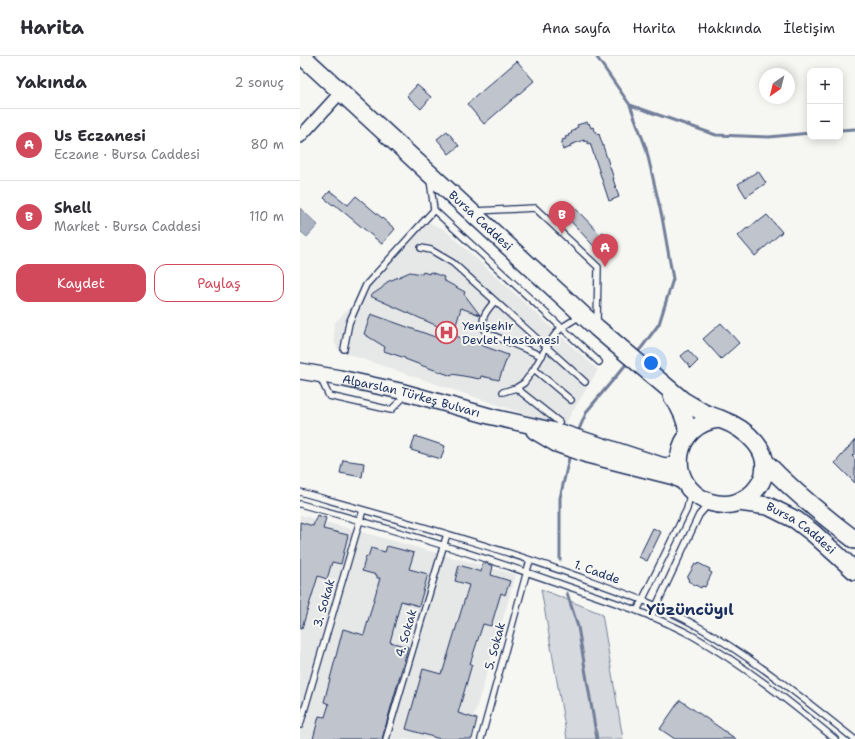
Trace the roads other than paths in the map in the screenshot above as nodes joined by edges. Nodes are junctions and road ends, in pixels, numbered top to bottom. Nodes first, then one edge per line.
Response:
1 (302, 56) edge
2 (341, 92) junction
3 (300, 137) edge
4 (429, 174) junction
5 (434, 210) junction
6 (470, 211) junction
7 (421, 248) dead end
8 (495, 301) junction
9 (582, 315) junction
10 (561, 328) junction
11 (597, 328) junction
12 (546, 348) junction
13 (344, 349) dead end
14 (542, 356) junction
15 (599, 362) dead end
16 (534, 369) junction
17 (300, 371) edge
18 (585, 382) dead end
19 (661, 384) junction
20 (516, 388) junction
21 (503, 392) dead end
22 (571, 400) dead end
23 (720, 419) junction
24 (558, 433) junction
25 (688, 435) junction
26 (589, 448) junction
27 (679, 457) junction
28 (765, 462) junction
29 (688, 486) junction
30 (300, 492) edge
31 (739, 502) junction
32 (300, 504) edge
33 (715, 504) junction
34 (363, 510) junction
35 (360, 521) junction
36 (447, 534) junction
37 (855, 540) edge
38 (443, 545) junction
39 (530, 560) junction
40 (855, 571) edge
41 (527, 572) junction
42 (643, 600) junction
43 (657, 606) junction
44 (637, 611) junction
45 (651, 617) junction
46 (300, 725) edge
47 (386, 739) edge
48 (481, 739) edge
49 (835, 739) edge
50 (854, 739) edge

1 - 2 main road, Bursa Caddesi
2 - 3 street
2 - 4 main road, Bursa Caddesi
4 - 5 lane
4 - 6 main road, Bursa Caddesi
5 - 10 lane
5 - 13 lane
6 - 9 main road, Bursa Caddesi
6 - 11 lane
7 - 8 lane
8 - 12 lane
8 - 14 lane
9 - 10 lane
9 - 11 main road, Bursa Caddesi
10 - 12 lane
10 - 15 lane
11 - 19 main road, Bursa Caddesi
12 - 14 lane
12 - 18 lane
14 - 16 lane
16 - 20 lane
16 - 22 lane
17 - 24 main road, Alparslan Türkeş Bulvarı
19 - 23 main road, Bursa Caddesi
19 - 25 main road, Bursa Caddesi
20 - 21 lane
20 - 24 lane
23 - 25 main road
23 - 28 main road
24 - 26 main road, Alparslan Türkeş Bulvarı
25 - 27 main road
26 - 27 main road, Alparslan Türkeş Bulvarı
26 - 29 main road, Alparslan Türkeş Bulvarı
27 - 29 main road
28 - 31 main road
28 - 37 main road, Bursa Caddesi
29 - 33 main road
29 - 42 lane
30 - 34 lane, 1. Cadde
31 - 33 main road
31 - 40 main road, Bursa Caddesi
32 - 35 lane, 1. Cadde
33 - 43 lane
34 - 35 lane, 3. Sokak
34 - 36 lane, 1. Cadde
35 - 38 lane, 1. Cadde
35 - 46 lane, 3. Sokak
36 - 38 lane, 4. Sokak
36 - 39 lane, 1. Cadde
38 - 41 lane, 1. Cadde
38 - 47 lane, 4. Sokak
39 - 41 lane, 5. Sokak
39 - 42 lane, 1. Cadde
41 - 44 lane, 1. Cadde
41 - 48 lane, 5. Sokak
42 - 43 lane, 1. Cadde
42 - 44 lane
43 - 45 lane
43 - 50 lane, 1. Cadde
44 - 45 lane, 1. Cadde
45 - 49 lane, 1. Cadde

